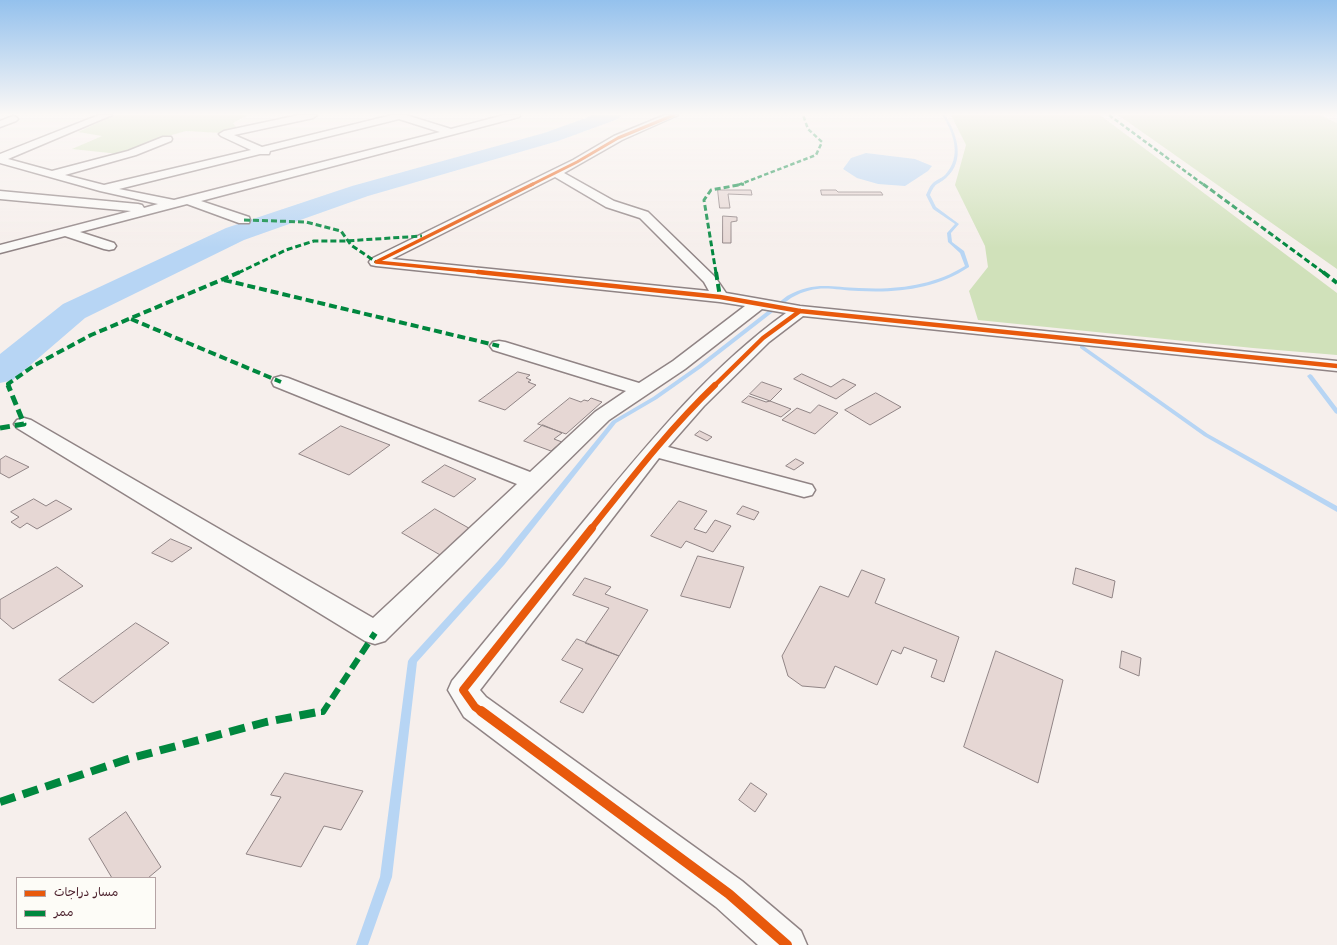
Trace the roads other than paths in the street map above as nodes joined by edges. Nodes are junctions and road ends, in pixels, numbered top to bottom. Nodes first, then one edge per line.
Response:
1 (0, 159) edge
2 (110, 159) edge
3 (225, 159) edge
4 (343, 159) edge
5 (582, 159) edge
6 (290, 163) dead end
7 (304, 169) junction
8 (556, 172) junction
9 (53, 175) junction
10 (104, 189) junction
11 (123, 193) junction
12 (0, 194) edge
13 (190, 201) junction
14 (91, 204) junction
15 (176, 204) junction
16 (153, 210) junction
17 (244, 220) dead end
18 (65, 232) junction
19 (108, 246) dead end
20 (0, 249) edge
21 (720, 297) junction
22 (764, 305) junction
23 (795, 310) junction
24 (499, 346) dead end
25 (1337, 366) edge
26 (281, 382) dead end
27 (641, 390) junction
28 (24, 424) dead end
29 (654, 450) junction
30 (534, 482) junction
31 (804, 490) dead end
32 (787, 945) edge

1 - 9 street
2 - 9 street
3 - 10 street
4 - 7 street
5 - 8 street
6 - 7 street
7 - 13 street
8 - 21 street
8 - 21 street
9 - 10 street
10 - 11 street
11 - 14 street
11 - 15 street
12 - 14 street
13 - 15 street
13 - 17 street
14 - 16 street
15 - 16 street
16 - 18 street
18 - 19 street
18 - 20 street
21 - 22 street
22 - 23 street
22 - 27 street
23 - 25 street
23 - 29 street
24 - 27 street
26 - 30 street
27 - 30 street
28 - 30 street
29 - 31 street
29 - 32 street

